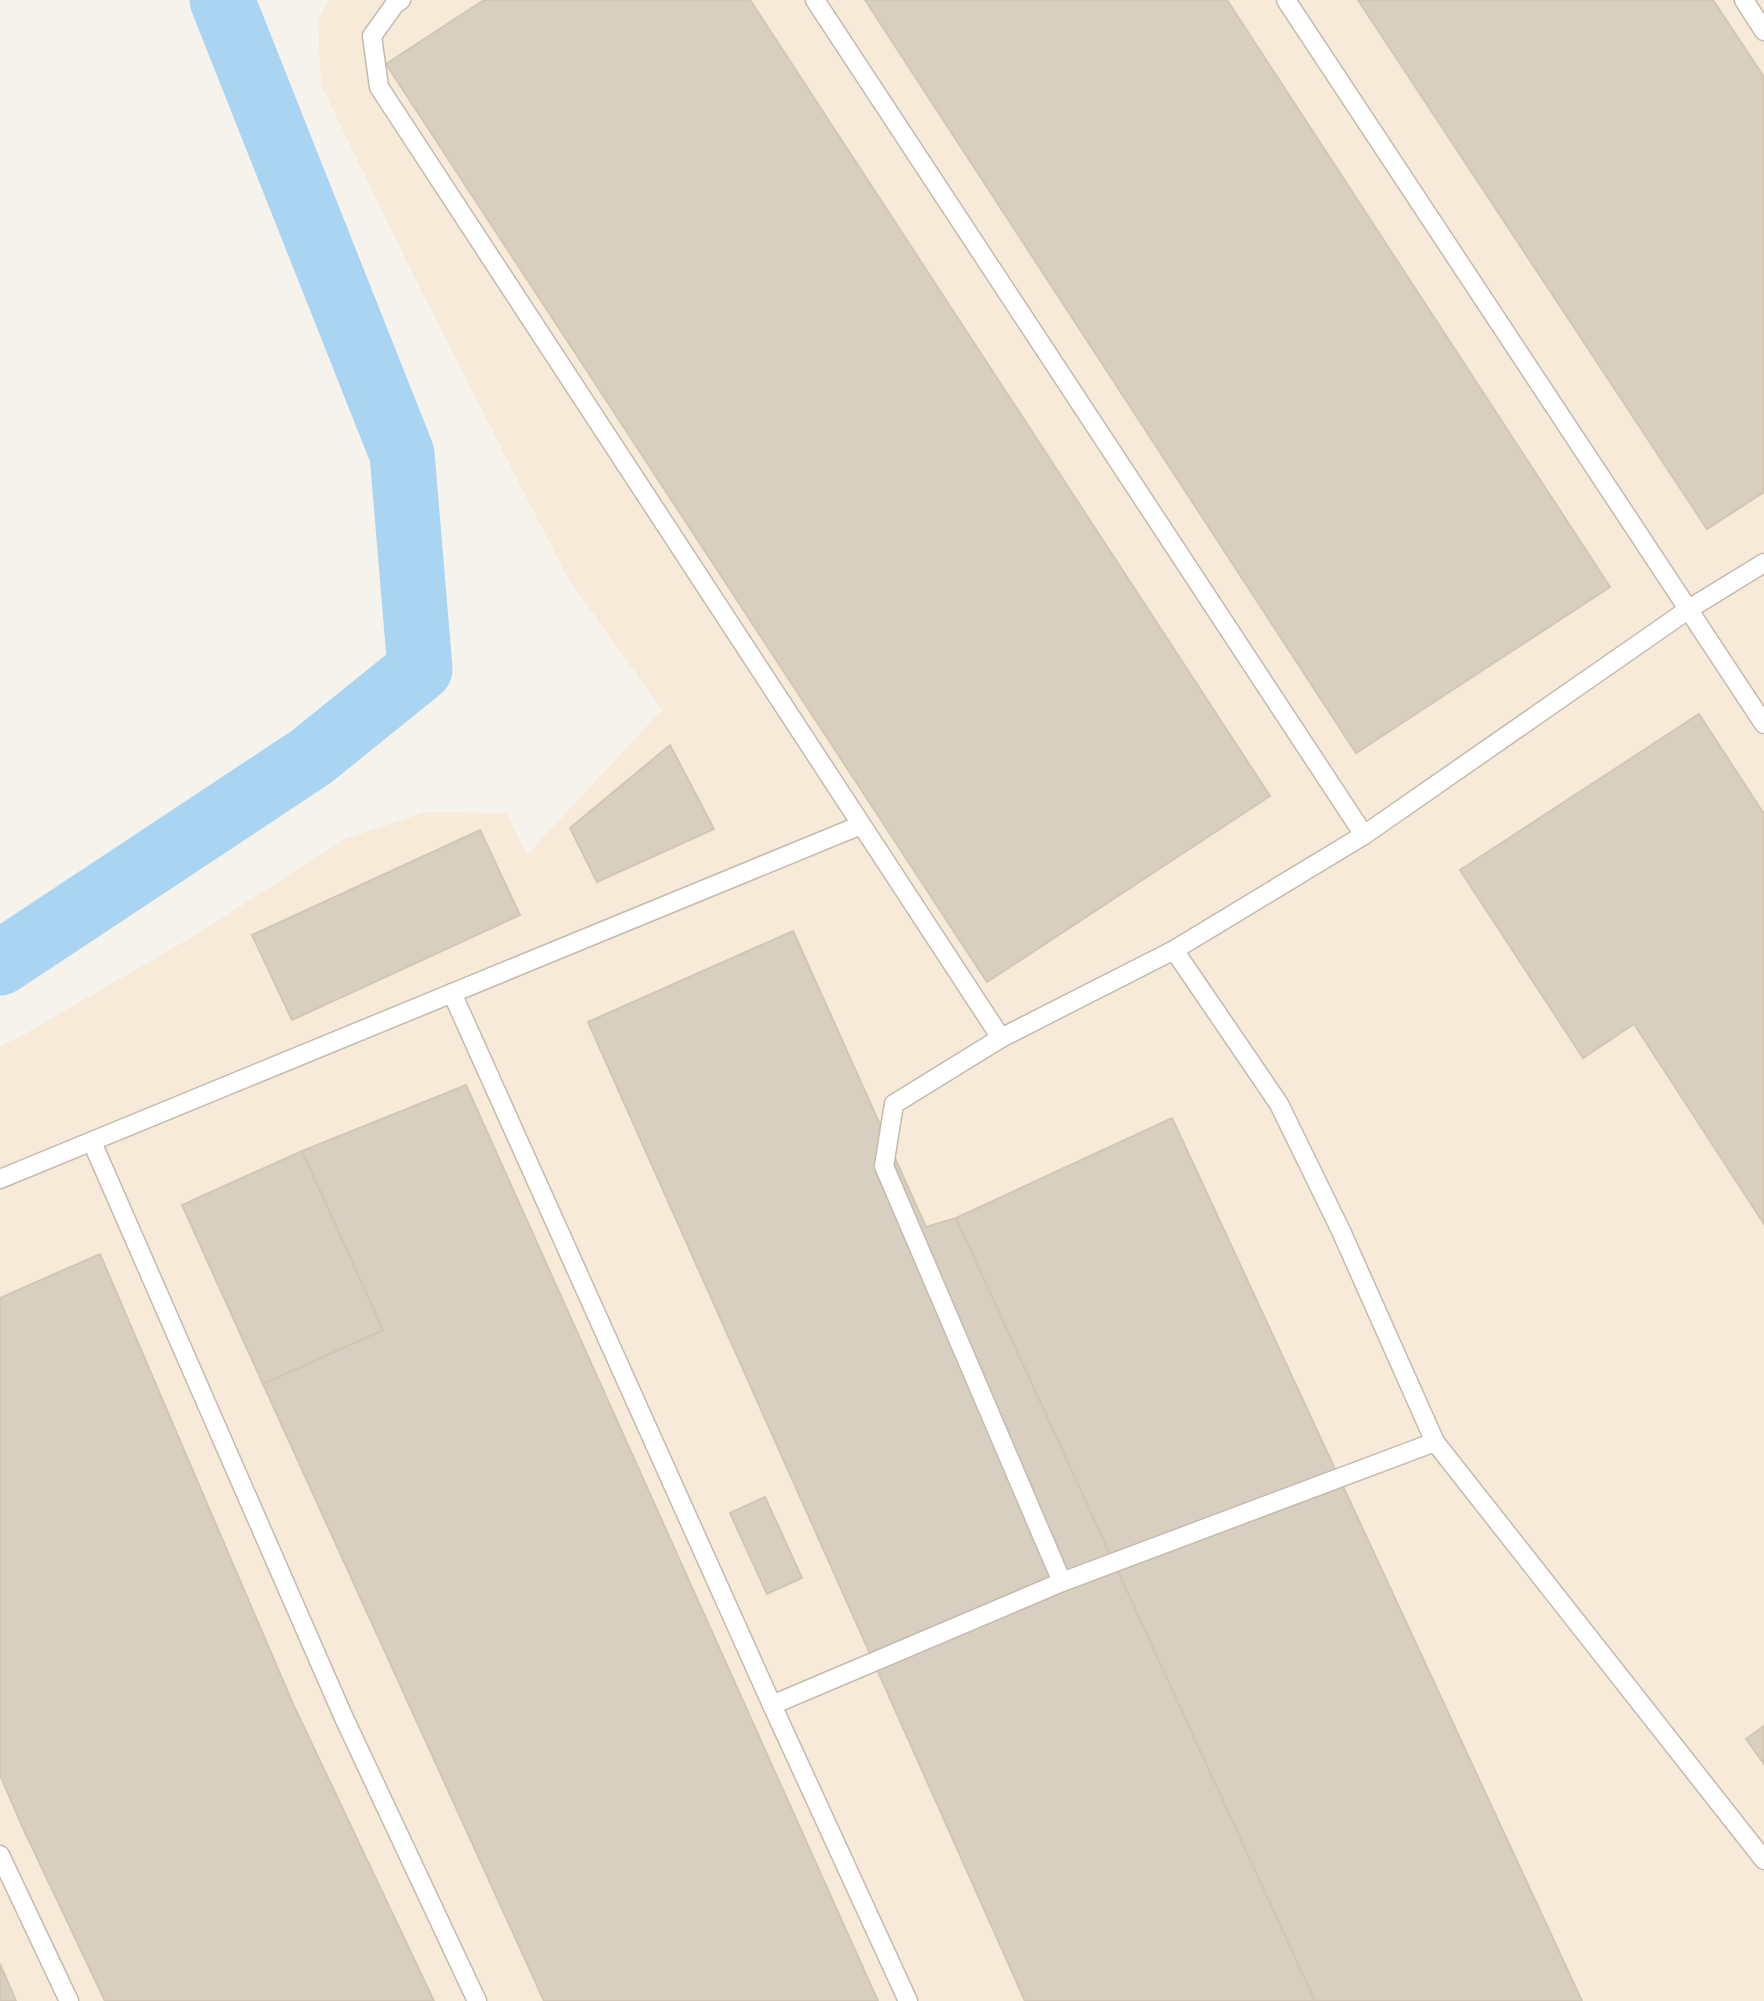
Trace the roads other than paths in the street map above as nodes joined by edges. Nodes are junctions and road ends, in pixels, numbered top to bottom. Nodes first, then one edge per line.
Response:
1 (401, 0) edge
2 (815, 0) edge
3 (1286, 0) edge
4 (1744, 0) edge
5 (1764, 31) edge
6 (1764, 564) edge
7 (1689, 609) junction
8 (1764, 724) edge
9 (861, 825) junction
10 (1364, 835) junction
11 (1174, 950) junction
12 (452, 993) junction
13 (1001, 1038) junction
14 (92, 1142) junction
15 (0, 1179) edge
16 (1436, 1442) junction
17 (1062, 1582) junction
18 (772, 1705) junction
19 (0, 1855) edge
20 (1764, 1860) edge
21 (69, 2001) edge
22 (477, 2001) edge
23 (908, 2001) edge

1 - 9 lane
2 - 10 lane
3 - 7 lane
4 - 5 lane
6 - 7 lane
7 - 8 lane
7 - 10 lane
9 - 12 lane
9 - 13 lane
10 - 11 lane
11 - 13 lane
11 - 16 lane
12 - 14 lane
12 - 18 lane
13 - 17 lane
14 - 15 lane
14 - 22 lane
16 - 17 lane
16 - 20 lane
17 - 18 lane
18 - 23 lane
19 - 21 lane

